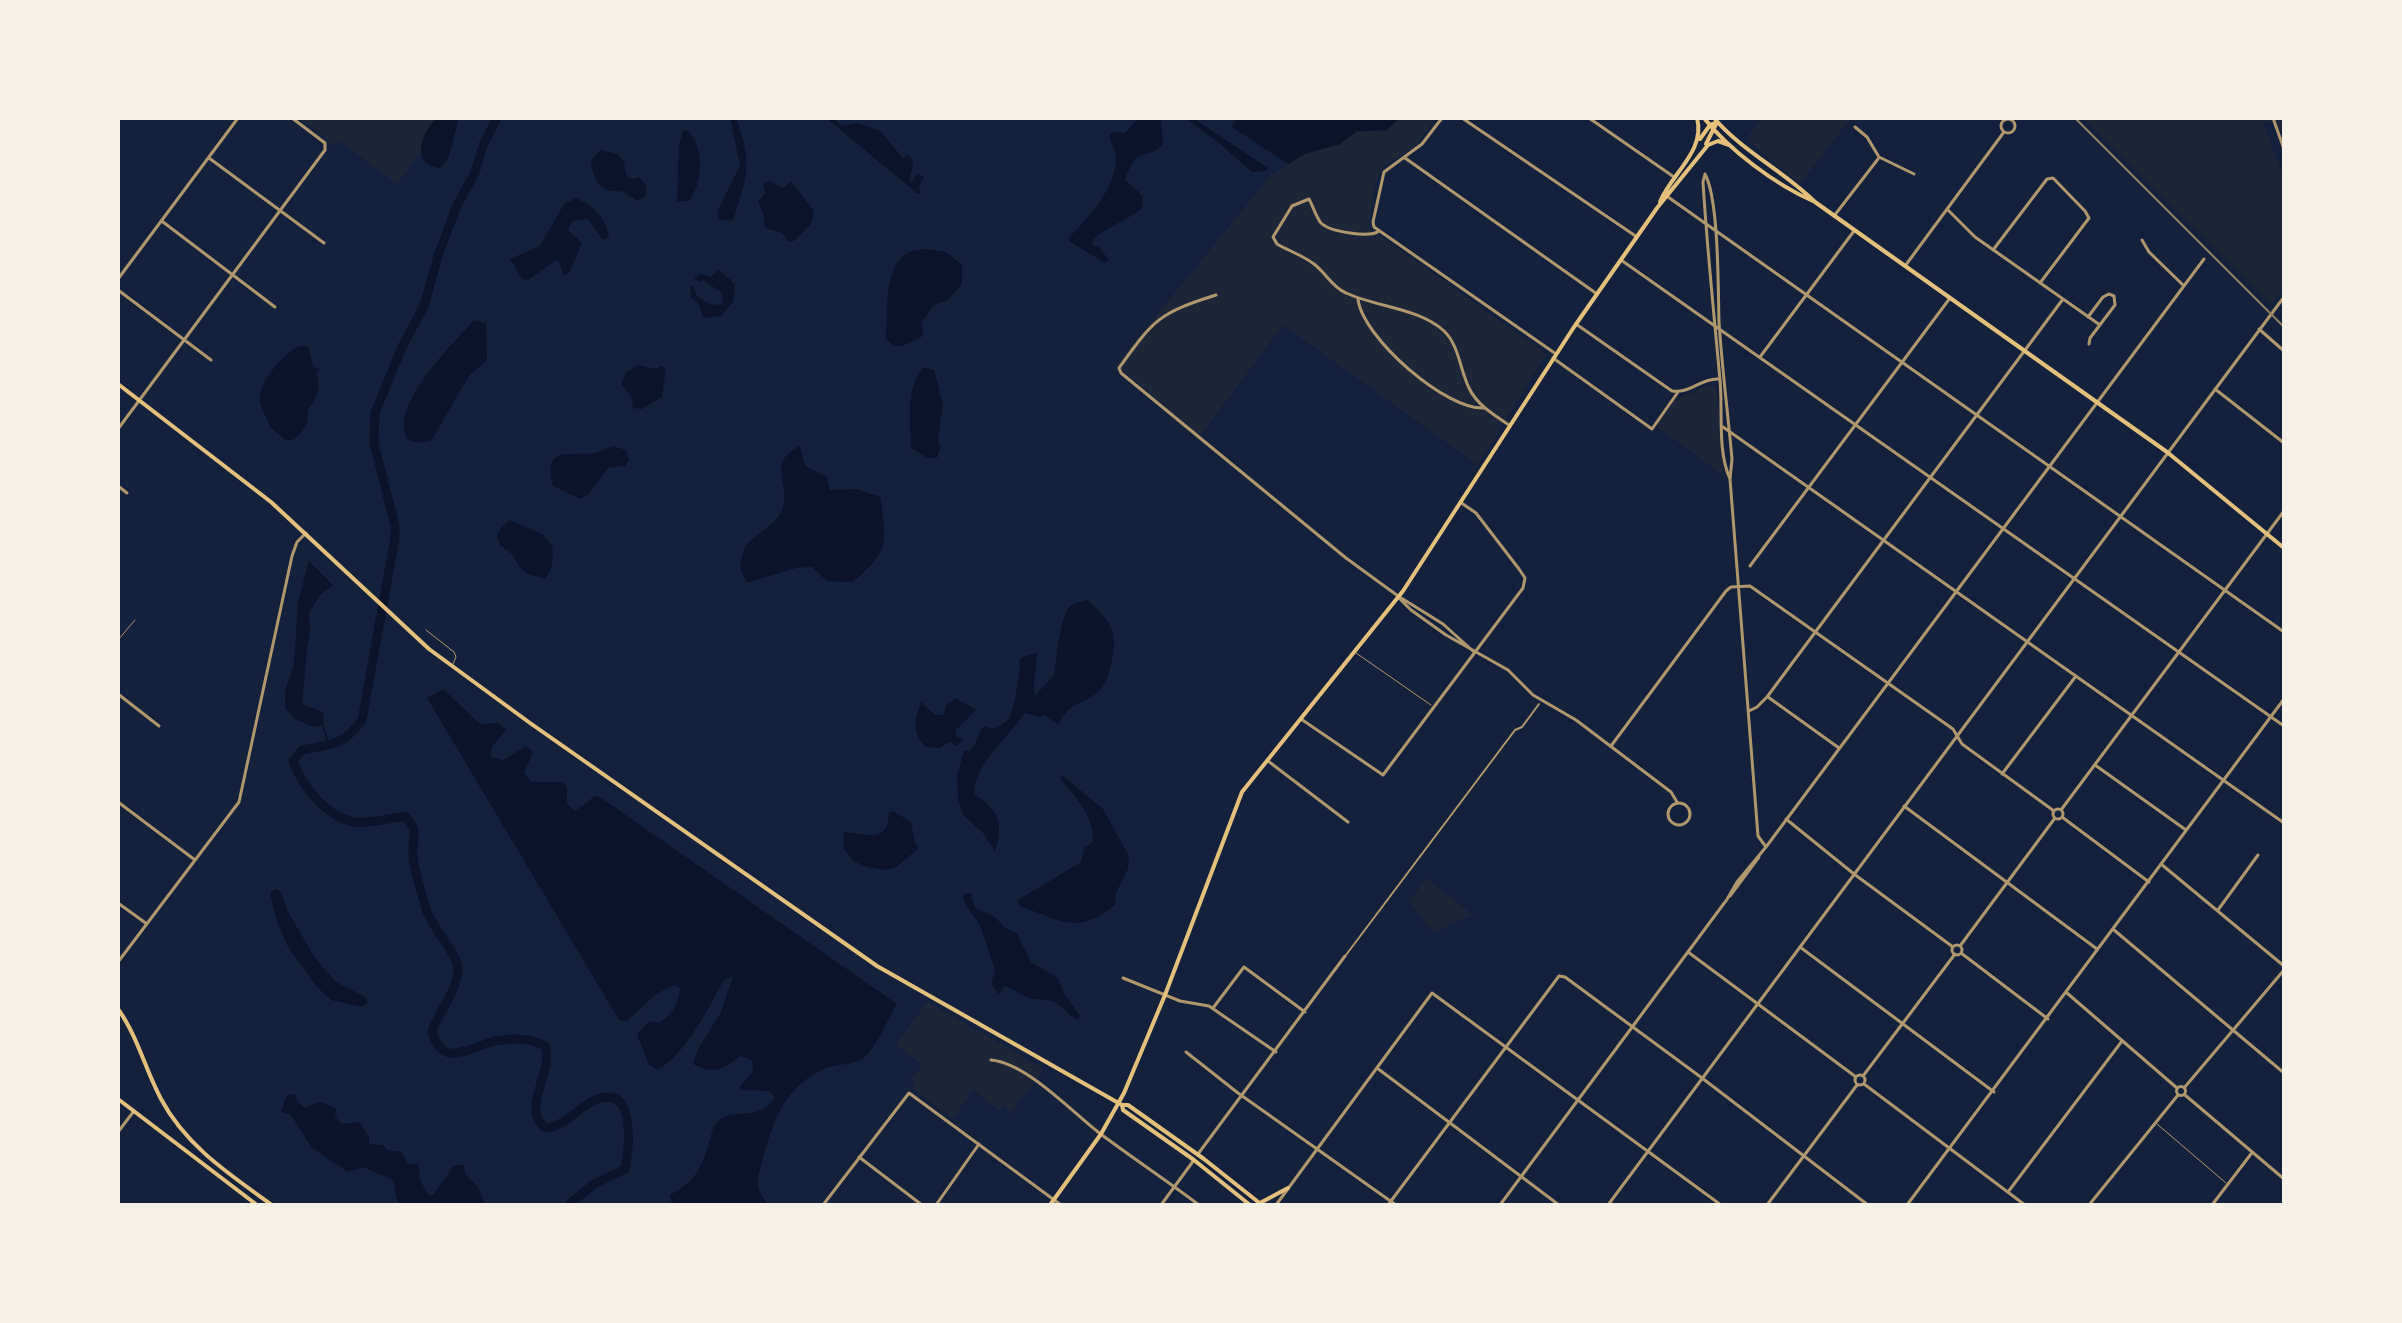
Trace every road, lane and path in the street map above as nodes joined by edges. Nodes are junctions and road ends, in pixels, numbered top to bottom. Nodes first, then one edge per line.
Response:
1 (238, 118) edge
2 (292, 118) edge
3 (1442, 118) edge
4 (1462, 118) edge
5 (1589, 118) edge
6 (1697, 118) edge
7 (1704, 118) edge
8 (2273, 118) edge
9 (1717, 119) edge
10 (1710, 125) junction
11 (1855, 127) dead end
12 (1714, 131) junction
13 (2004, 132) dead end
14 (1696, 145) junction
15 (1729, 145) junction
16 (2284, 149) edge
17 (1701, 152) junction
18 (1879, 157) junction
19 (209, 158) junction
20 (1405, 158) junction
21 (1914, 174) dead end
22 (1674, 177) junction
23 (1668, 197) junction
24 (1815, 202) junction
25 (1657, 208) junction
26 (1947, 209) junction
27 (280, 210) junction
28 (1834, 216) junction
29 (162, 221) junction
30 (1705, 223) junction
31 (1715, 229) junction
32 (1379, 231) junction
33 (1854, 231) junction
34 (1637, 237) junction
35 (2142, 240) dead end
36 (324, 243) dead end
37 (1993, 250) junction
38 (2204, 259) dead end
39 (1621, 260) junction
40 (1905, 266) junction
41 (232, 274) junction
42 (118, 279) edge
43 (2040, 283) junction
44 (2184, 286) junction
45 (118, 290) edge
46 (1597, 294) junction
47 (1216, 295) dead end
48 (1806, 295) junction
49 (1358, 297) junction
50 (2284, 297) edge
51 (1950, 298) junction
52 (2063, 299) junction
53 (275, 307) dead end
54 (2088, 317) junction
55 (1576, 324) junction
56 (1713, 325) junction
57 (2100, 325) junction
58 (2259, 329) junction
59 (1720, 330) junction
60 (184, 340) junction
61 (2089, 344) dead end
62 (2024, 350) junction
63 (2284, 351) edge
64 (1554, 356) junction
65 (1760, 357) junction
66 (211, 360) dead end
67 (1902, 363) junction
68 (1720, 379) junction
69 (1725, 382) junction
70 (118, 384) edge
71 (2215, 389) junction
72 (1678, 392) junction
73 (139, 400) junction
74 (2097, 402) junction
75 (1485, 408) junction
76 (1975, 416) junction
77 (1509, 425) junction
78 (1855, 426) junction
79 (1723, 427) junction
80 (118, 429) edge
81 (1729, 431) junction
82 (2284, 443) edge
83 (2167, 452) junction
84 (2049, 467) junction
85 (1929, 478) junction
86 (1730, 479) junction
87 (118, 486) edge
88 (1809, 487) junction
89 (127, 493) dead end
90 (1460, 502) junction
91 (2284, 511) edge
92 (2120, 516) junction
93 (2002, 529) junction
94 (306, 533) junction
95 (2267, 534) junction
96 (1883, 540) junction
97 (2284, 548) edge
98 (1750, 566) dead end
99 (2073, 579) junction
100 (1738, 586) junction
101 (2225, 590) junction
102 (1956, 592) junction
103 (1398, 596) junction
104 (135, 620) dead end
105 (426, 630) dead end
106 (1815, 631) junction
107 (2284, 632) edge
108 (118, 640) edge
109 (2027, 642) junction
110 (1353, 651) junction
111 (1474, 652) junction
112 (2178, 653) junction
113 (452, 666) junction
114 (2076, 676) junction
115 (1888, 683) junction
116 (118, 694) edge
117 (1767, 697) junction
118 (2284, 699) edge
119 (1539, 704) dead end
120 (1433, 707) junction
121 (1749, 711) junction
122 (2132, 715) junction
123 (2271, 717) junction
124 (1299, 718) junction
125 (159, 726) dead end
126 (2284, 726) edge
127 (1958, 736) junction
128 (1611, 746) junction
129 (1839, 748) junction
130 (249, 757) junction
131 (256, 759) dead end
132 (1266, 760) junction
133 (2095, 765) junction
134 (2002, 774) junction
135 (2224, 780) junction
136 (118, 802) edge
137 (1677, 802) junction
138 (1904, 806) junction
139 (2061, 810) junction
140 (2054, 811) junction
141 (2062, 817) junction
142 (2055, 818) junction
143 (1786, 819) junction
144 (1348, 822) dead end
145 (2284, 823) edge
146 (2187, 830) junction
147 (1765, 849) junction
148 (2258, 855) dead end
149 (195, 860) junction
150 (2161, 864) junction
151 (1854, 874) junction
152 (2008, 882) junction
153 (2149, 882) junction
154 (118, 903) edge
155 (2218, 910) junction
156 (147, 924) junction
157 (2114, 930) junction
158 (1960, 946) junction
159 (1800, 947) junction
160 (1953, 947) junction
161 (2099, 950) junction
162 (1688, 952) junction
163 (1961, 953) junction
164 (1955, 954) junction
165 (1345, 956) joint
166 (118, 962) edge
167 (2284, 968) edge
168 (1123, 978) dead end
169 (2067, 993) junction
170 (1165, 995) junction
171 (1758, 1003) junction
172 (1213, 1008) junction
173 (118, 1009) edge
174 (1305, 1012) junction
175 (2048, 1019) junction
176 (1903, 1023) junction
177 (1633, 1026) junction
178 (2233, 1030) junction
179 (2122, 1041) junction
180 (1505, 1048) junction
181 (1186, 1052) dead end
182 (1276, 1052) junction
183 (991, 1060) dead end
184 (1377, 1068) junction
185 (2284, 1073) edge
186 (1863, 1076) junction
187 (1856, 1077) junction
188 (1702, 1078) junction
189 (1864, 1084) junction
190 (1857, 1085) junction
191 (2177, 1088) junction
192 (2184, 1088) junction
193 (1994, 1092) junction
194 (2178, 1095) junction
195 (2185, 1095) junction
196 (1243, 1096) junction
197 (118, 1099) edge
198 (1577, 1101) junction
199 (1121, 1104) junction
200 (134, 1111) junction
201 (1450, 1122) junction
202 (2155, 1123) junction
203 (118, 1132) edge
204 (1101, 1134) junction
205 (979, 1144) junction
206 (1316, 1149) junction
207 (1950, 1149) junction
208 (1646, 1152) junction
209 (2252, 1153) junction
210 (1198, 1154) junction
211 (1804, 1156) junction
212 (859, 1157) junction
213 (1194, 1160) junction
214 (1522, 1176) junction
215 (2284, 1179) edge
216 (2228, 1184) junction
217 (1175, 1187) junction
218 (1288, 1188) junction
219 (2008, 1192) junction
220 (1054, 1200) junction
221 (1389, 1203) edge
222 (1261, 1204) edge
223 (257, 1205) edge
224 (272, 1205) edge
225 (823, 1205) edge
226 (922, 1205) edge
227 (936, 1205) edge
228 (1050, 1205) edge
229 (1061, 1205) edge
230 (1161, 1205) edge
231 (1199, 1205) edge
232 (1250, 1205) edge
233 (1276, 1205) edge
234 (1396, 1205) edge
235 (1500, 1205) edge
236 (1559, 1205) edge
237 (1608, 1205) edge
238 (1721, 1205) edge
239 (1767, 1205) edge
240 (1868, 1205) edge
241 (1907, 1205) edge
242 (2025, 1205) edge
243 (2089, 1205) edge
244 (2212, 1205) edge

1 - 19 street
2 - 27 street
3 - 20 street
4 - 34 street
5 - 22 street
6 - 14 main road
7 - 10 main road
8 - 16 street
9 - 10 main road
9 - 12 main road
9 - 24 main road
10 - 12 main road
10 - 14 main road
11 - 18 street
12 - 15 main road
12 - 17 main road
13 - 26 street
14 - 22 main road
15 - 17 main road
15 - 24 main road
17 - 23 main road
18 - 21 street
18 - 28 street
19 - 27 street
19 - 29 street
20 - 32 street
20 - 46 street
22 - 25 main road
23 - 25 main road
23 - 30 street
24 - 28 main road
25 - 34 main road
26 - 37 street
26 - 40 street
27 - 36 street
27 - 41 street
28 - 33 main road
29 - 41 street
29 - 42 street
30 - 31 street
30 - 31 street
30 - 56 street
31 - 48 street
31 - 59 street
32 - 49 street
32 - 64 street
33 - 40 main road
33 - 48 street
34 - 39 main road
35 - 44 street
37 - 43 street
37 - 43 street
38 - 44 street
39 - 46 main road
39 - 56 street
40 - 51 main road
41 - 53 street
41 - 60 street
43 - 52 street
44 - 74 street
45 - 60 street
46 - 55 main road
47 - 103 street
48 - 65 street
48 - 67 street
49 - 75 street
49 - 75 street
50 - 58 street
51 - 62 main road
51 - 67 street
52 - 54 street
52 - 62 street
54 - 57 street
54 - 57 street
55 - 64 main road
55 - 72 street
56 - 59 street
56 - 68 street
57 - 61 street
58 - 63 street
58 - 71 street
59 - 65 street
59 - 69 street
60 - 66 street
60 - 73 street
62 - 74 main road
62 - 76 street
64 - 72 street
64 - 77 main road
65 - 78 street
67 - 76 street
67 - 78 street
68 - 69 street
68 - 72 street
68 - 79 street
69 - 81 street
70 - 73 main road
71 - 82 street
71 - 83 street
73 - 80 street
73 - 94 main road
74 - 83 main road
74 - 84 street
75 - 77 street
76 - 84 street
76 - 85 street
77 - 90 main road
78 - 85 street
78 - 88 street
79 - 81 street
79 - 86 street
81 - 86 street
81 - 88 street
83 - 92 street
83 - 95 main road
84 - 92 street
84 - 93 street
85 - 93 street
85 - 96 street
86 - 100 street
87 - 89 street
88 - 96 street
88 - 98 street
90 - 103 main road
90 - 111 street
91 - 95 street
92 - 99 street
92 - 101 street
93 - 99 street
93 - 102 street
94 - 113 main road
94 - 130 street
95 - 97 main road
95 - 101 street
96 - 102 street
96 - 106 street
99 - 109 street
99 - 112 street
100 - 106 street
100 - 121 street
100 - 128 street
101 - 107 street
101 - 112 street
102 - 109 street
102 - 115 street
103 - 110 main road
103 - 111 street
104 - 108 lane
105 - 113 lane
106 - 115 street
106 - 117 street
109 - 114 street
109 - 127 street
110 - 120 lane
110 - 124 main road
111 - 120 street
111 - 128 street
112 - 122 street
112 - 123 street
113 - 199 main road
114 - 122 street
114 - 134 street
115 - 127 street
115 - 129 street
116 - 125 street
117 - 121 street
117 - 129 street
118 - 123 street
119 - 165 street
120 - 124 street
121 - 147 street
122 - 133 street
122 - 135 street
123 - 126 street
123 - 135 street
124 - 132 main road
127 - 134 street
127 - 138 street
128 - 137 street
129 - 143 street
130 - 131 lane
130 - 149 street
132 - 144 street
132 - 170 main road
133 - 139 street
133 - 146 street
134 - 140 street
135 - 145 street
135 - 146 street
136 - 149 street
137 - 137 street
138 - 151 street
138 - 152 street
139 - 140 street
139 - 141 street
140 - 142 street
141 - 142 street
141 - 153 street
142 - 152 street
143 - 147 street
143 - 151 street
146 - 150 street
147 - 162 street
148 - 155 street
149 - 156 street
150 - 153 street
150 - 155 street
151 - 159 street
151 - 160 street
152 - 158 street
152 - 161 street
153 - 157 street
154 - 156 street
155 - 167 street
156 - 166 street
157 - 161 street
157 - 178 street
158 - 160 street
158 - 163 street
159 - 171 street
159 - 176 street
160 - 164 street
161 - 169 street
162 - 171 street
162 - 177 street
163 - 164 street
163 - 175 street
164 - 176 street
165 - 174 street
167 - 178 street
168 - 170 street
169 - 175 street
169 - 179 street
170 - 172 street
170 - 199 main road
171 - 187 street
171 - 188 street
172 - 174 street
172 - 182 street
173 - 224 main road
174 - 182 street
175 - 193 street
176 - 186 street
176 - 193 street
177 - 180 street
177 - 188 street
177 - 198 street
178 - 185 street
178 - 192 street
179 - 191 street
179 - 219 street
180 - 184 street
180 - 198 street
180 - 201 street
181 - 196 street
182 - 196 street
183 - 204 street
184 - 201 street
184 - 206 street
186 - 187 street
186 - 189 street
187 - 190 street
188 - 208 street
188 - 211 street
189 - 190 street
189 - 207 street
190 - 211 street
191 - 192 street
191 - 194 street
192 - 195 street
193 - 207 street
194 - 195 street
194 - 202 street
195 - 209 street
196 - 206 street
196 - 210 street
197 - 200 main road
198 - 208 street
198 - 214 street
199 - 204 main road
199 - 210 main road
199 - 213 main road
200 - 203 street
200 - 223 main road
201 - 214 street
201 - 221 street
202 - 216 lane
202 - 243 street
204 - 217 street
204 - 220 main road
205 - 212 street
205 - 220 street
205 - 227 street
206 - 218 street
206 - 221 street
207 - 219 street
207 - 241 street
208 - 237 street
208 - 238 street
209 - 215 street
209 - 216 street
210 - 222 main road
211 - 239 street
211 - 240 street
212 - 225 street
212 - 226 street
213 - 217 street
213 - 232 main road
214 - 235 street
214 - 236 street
216 - 244 street
217 - 230 street
217 - 231 street
218 - 222 main road
218 - 233 street
219 - 242 street
220 - 228 main road
220 - 229 street
221 - 234 street

